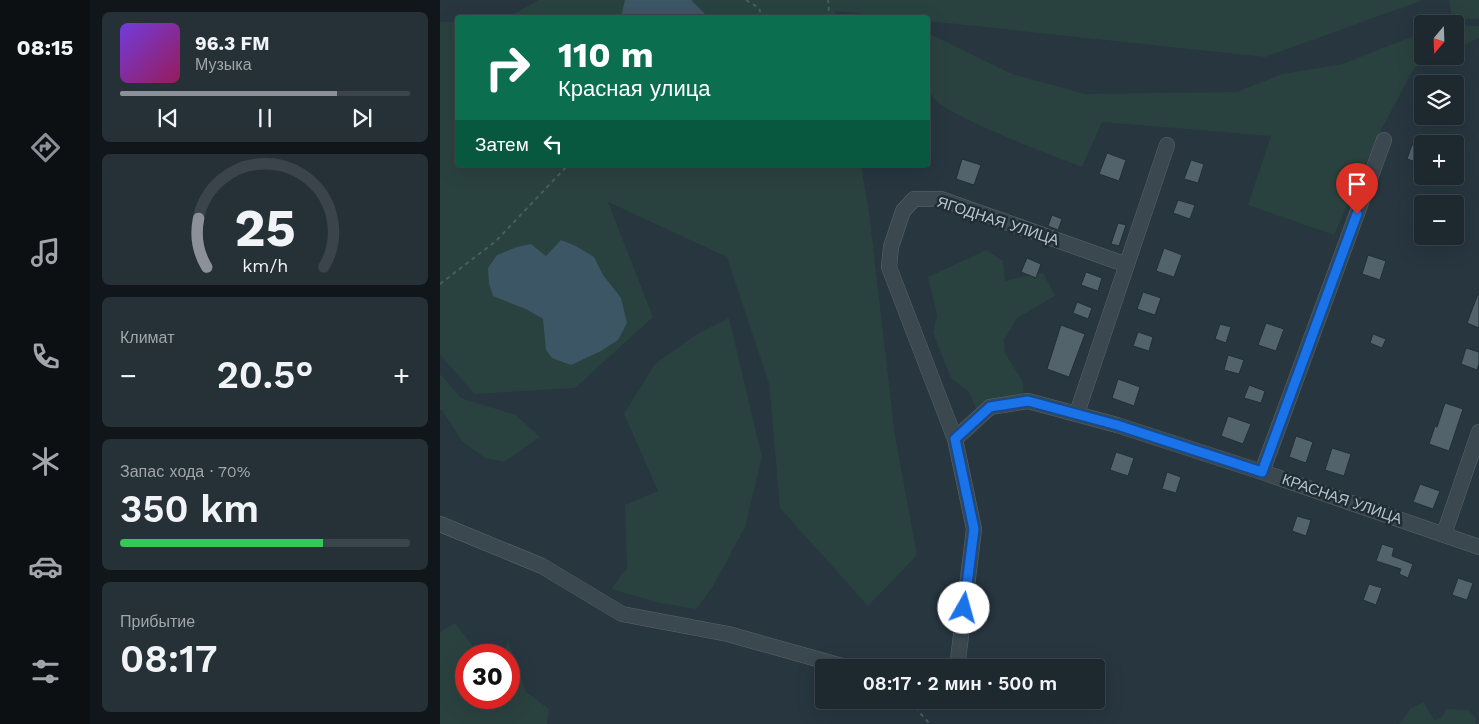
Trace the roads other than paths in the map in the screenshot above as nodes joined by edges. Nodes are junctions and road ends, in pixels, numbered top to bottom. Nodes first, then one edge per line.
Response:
1 (1384, 140) dead end
2 (1167, 145) dead end
3 (1127, 265) junction
4 (1076, 413) junction
5 (1479, 432) edge
6 (955, 439) junction
7 (1262, 472) junction
8 (440, 524) edge
9 (1444, 534) junction
10 (1479, 547) edge
11 (817, 659) edge
12 (958, 659) edge

1 - 7 street
2 - 3 street
3 - 4 street
3 - 6 street, ЯГОДНАЯ УЛИЦА
4 - 6 street, КРАСНАЯ УЛИЦА
4 - 7 street, КРАСНАЯ УЛИЦА
5 - 9 street
6 - 12 street
7 - 9 street, КРАСНАЯ УЛИЦА
8 - 11 street
9 - 10 street, КРАСНАЯ УЛИЦА

